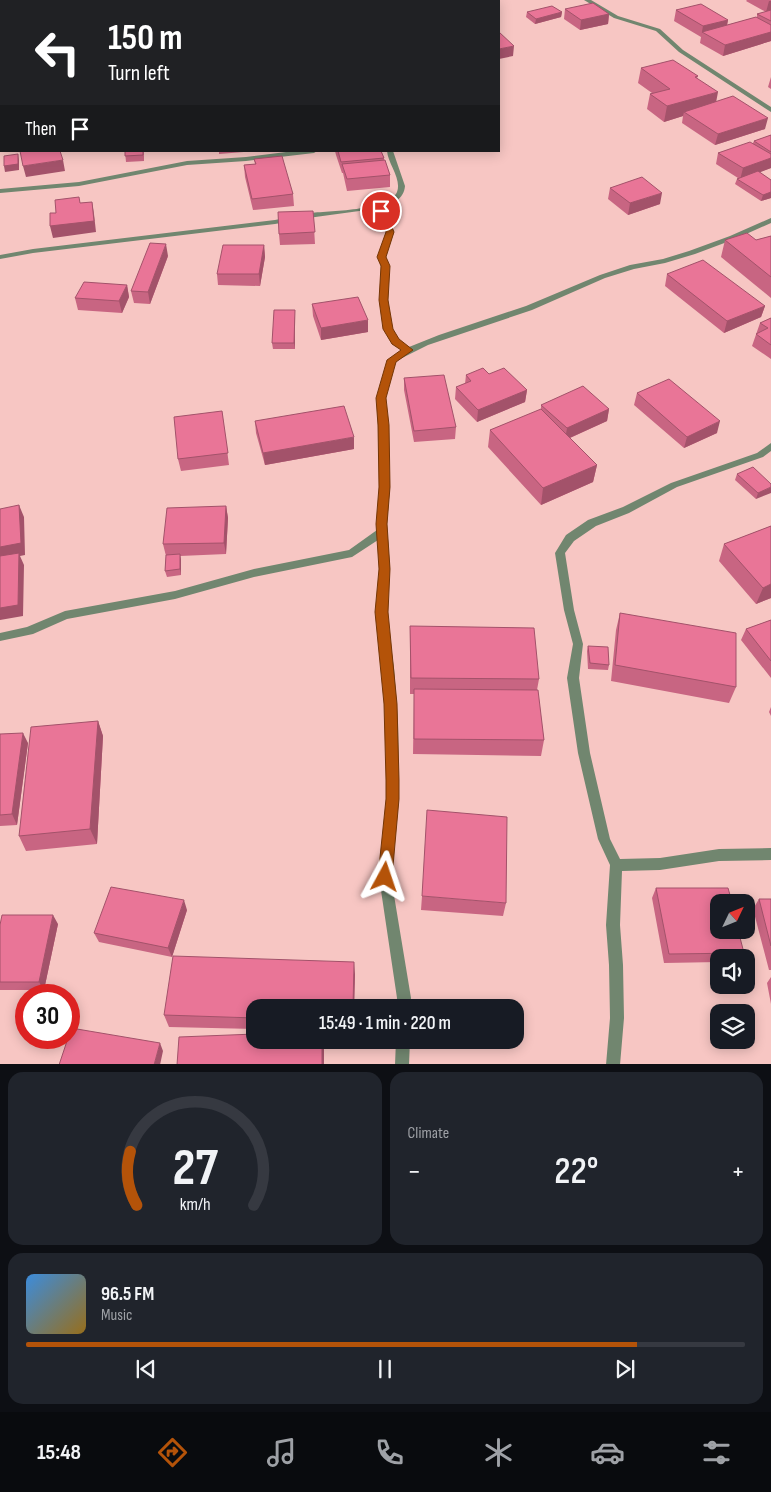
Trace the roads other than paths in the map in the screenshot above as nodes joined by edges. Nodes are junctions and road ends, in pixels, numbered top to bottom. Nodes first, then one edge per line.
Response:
1 (587, 0) edge
2 (771, 110) edge
3 (200, 152) edge
4 (306, 152) edge
5 (390, 152) edge
6 (194, 163) junction
7 (0, 191) edge
8 (376, 207) junction
9 (771, 220) edge
10 (0, 257) edge
11 (408, 350) junction
12 (771, 446) edge
13 (382, 532) junction
14 (0, 637) edge
15 (771, 854) edge
16 (616, 865) junction
17 (404, 999) edge
18 (403, 1049) edge
19 (402, 1064) edge
20 (613, 1064) edge

1 - 2 street
3 - 6 street
4 - 6 street
5 - 8 street
6 - 7 street
8 - 10 street
8 - 11 street
9 - 11 street
11 - 13 street
12 - 16 street
13 - 14 street
13 - 17 street
15 - 16 street
16 - 20 street
18 - 19 street

